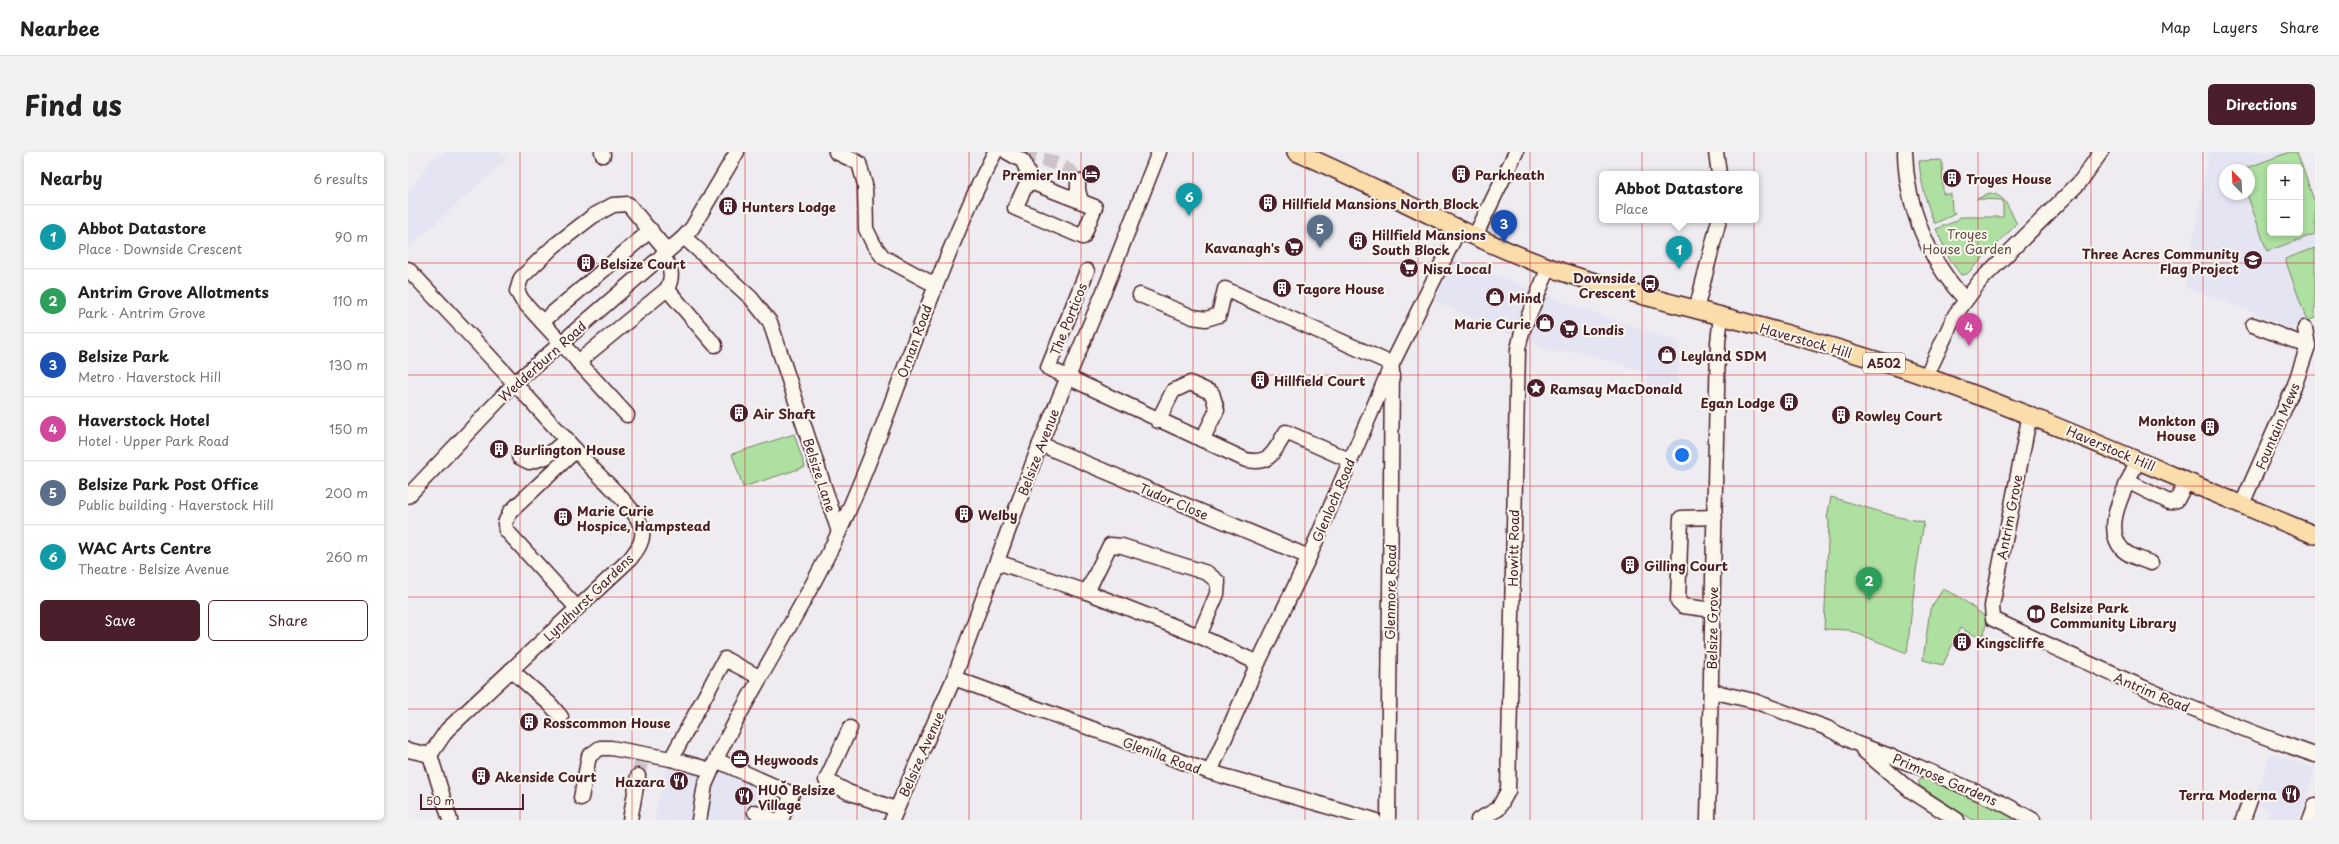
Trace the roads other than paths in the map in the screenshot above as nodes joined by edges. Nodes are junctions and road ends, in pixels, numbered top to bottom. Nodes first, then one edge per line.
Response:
1 (737, 152) edge
2 (836, 152) edge
3 (996, 152) edge
4 (1007, 152) edge
5 (1159, 152) edge
6 (1296, 152) edge
7 (1516, 152) edge
8 (1716, 152) edge
9 (1905, 152) edge
10 (2101, 152) edge
11 (1320, 156) edge
12 (1719, 171) edge
13 (1078, 180) tunnel mouth
14 (1028, 181) junction
15 (1081, 201) junction
16 (1718, 223) edge
17 (1459, 229) junction
18 (650, 230) junction
19 (1475, 236) junction
20 (684, 237) junction
21 (665, 253) junction
22 (1549, 267) junction
23 (408, 269) edge
24 (1087, 271) dead end
25 (935, 285) junction
26 (667, 290) junction
27 (1140, 296) dead end
28 (1965, 299) junction
29 (1696, 310) junction
30 (1721, 316) junction
31 (542, 322) junction
32 (2253, 325) dead end
33 (2305, 328) dead end
34 (562, 342) junction
35 (715, 345) dead end
36 (2308, 346) junction
37 (578, 362) junction
38 (1392, 364) junction
39 (1926, 377) junction
40 (1068, 378) junction
41 (515, 383) junction
42 (2030, 414) junction
43 (627, 416) dead end
44 (1158, 421) junction
45 (1202, 440) junction
46 (571, 444) junction
47 (1040, 444) junction
48 (519, 457) dead end
49 (1349, 460) junction
50 (2138, 461) junction
51 (2187, 480) junction
52 (2129, 482) junction
53 (408, 496) edge
54 (2242, 504) junction
55 (1715, 517) junction
56 (839, 532) junction
57 (2315, 535) edge
58 (1309, 557) junction
59 (997, 562) junction
60 (2151, 563) dead end
61 (1087, 592) junction
62 (577, 608) junction
63 (1713, 610) junction
64 (1993, 619) joint
65 (1199, 636) junction
66 (1258, 663) junction
67 (511, 670) junction
68 (759, 677) junction
69 (954, 678) junction
70 (1711, 691) junction
71 (561, 717) dead end
72 (850, 728) dead end
73 (1855, 743) junction
74 (408, 750) edge
75 (430, 755) junction
76 (2315, 756) edge
77 (671, 759) junction
78 (641, 764) junction
79 (714, 765) junction
80 (1210, 772) junction
81 (581, 798) dead end
82 (2250, 800) dead end
83 (2315, 806) edge
84 (755, 812) dead end
85 (894, 815) edge
86 (450, 820) edge
87 (630, 820) edge
88 (699, 820) edge
89 (774, 820) edge
90 (781, 820) edge
91 (1374, 820) edge
92 (1388, 820) edge
93 (1478, 820) edge
94 (1708, 820) edge
95 (1956, 820) edge
96 (2033, 820) edge
97 (2243, 820) edge
98 (2310, 820) edge

1 - 20 street
2 - 25 street
3 - 25 street, Ornan Road
4 - 14 street
5 - 40 street, Belsize Avenue
6 - 11 main road, Haverstock Hill / A502
7 - 19 street
8 - 12 street
9 - 28 street
10 - 28 street
11 - 17 main road, Haverstock Hill / A502
13 - 15 street
14 - 15 street
14 - 15 street
16 - 29 street
17 - 19 main road, Haverstock Hill / A502
17 - 38 street, Glenloch Road
18 - 21 street
18 - 31 street
18 - 31 street
19 - 22 main road, Haverstock Hill / A502
20 - 21 street, Wedderburn Road
20 - 56 street, Belsize Lane
21 - 26 street
21 - 34 street, Wedderburn Road
22 - 29 main road, Haverstock Hill / A502
22 - 93 street, Howitt Road
23 - 41 street, Lyndhurst Gardens
24 - 40 street, The Porticos
25 - 56 street, Ornan Road
26 - 35 street
26 - 37 street
27 - 38 street
28 - 39 street
29 - 30 main road, Haverstock Hill / A502
30 - 39 main road, Haverstock Hill / A502
30 - 55 street, Belsize Grove
31 - 34 street
32 - 36 street
33 - 36 street, Fountain Mews
34 - 37 street
34 - 41 street, Wedderburn Road
36 - 54 street, Fountain Mews
37 - 43 street
38 - 49 street, Glenloch Road
38 - 92 street, Glenmore Road
39 - 42 main road, Haverstock Hill / A502
40 - 44 street
40 - 47 street, Belsize Avenue
41 - 46 street, Lyndhurst Gardens
41 - 53 street, Wedderburn Road
42 - 50 main road, Haverstock Hill / A502
42 - 64 street, Antrim Grove
44 - 45 street
44 - 45 street
45 - 49 street
46 - 48 street
46 - 62 street
46 - 62 street, Lyndhurst Gardens
47 - 58 street, Tudor Close
47 - 59 street, Belsize Avenue
49 - 58 street, Glenloch Road
50 - 51 main road, Haverstock Hill / A502
50 - 52 street
51 - 52 street
51 - 54 main road, Haverstock Hill / A502
52 - 60 street
54 - 57 main road, Haverstock Hill / A502
55 - 63 street, Belsize Grove
55 - 63 street
56 - 68 street
58 - 66 street, Glenloch Road
59 - 61 street
59 - 69 street, Belsize Avenue
61 - 65 street
61 - 65 street
62 - 67 street, Lyndhurst Gardens
63 - 70 street, Belsize Grove
64 - 76 street, Antrim Road
65 - 66 street
66 - 80 street, Glenloch Road
67 - 71 street
67 - 75 street, Lyndhurst Gardens
68 - 77 street
68 - 79 street
69 - 80 street, Glenilla Road
69 - 85 street, Belsize Avenue
70 - 73 street, Primrose Gardens
70 - 94 street, Belsize Grove
72 - 85 street
73 - 95 street, Primrose Gardens
73 - 96 street, Primrose Gardens
74 - 75 street
75 - 86 street
77 - 78 street
77 - 79 street
78 - 81 street
78 - 87 street
79 - 88 street
79 - 90 street
80 - 91 street, Glenilla Road
82 - 97 street
83 - 98 street
84 - 89 street

